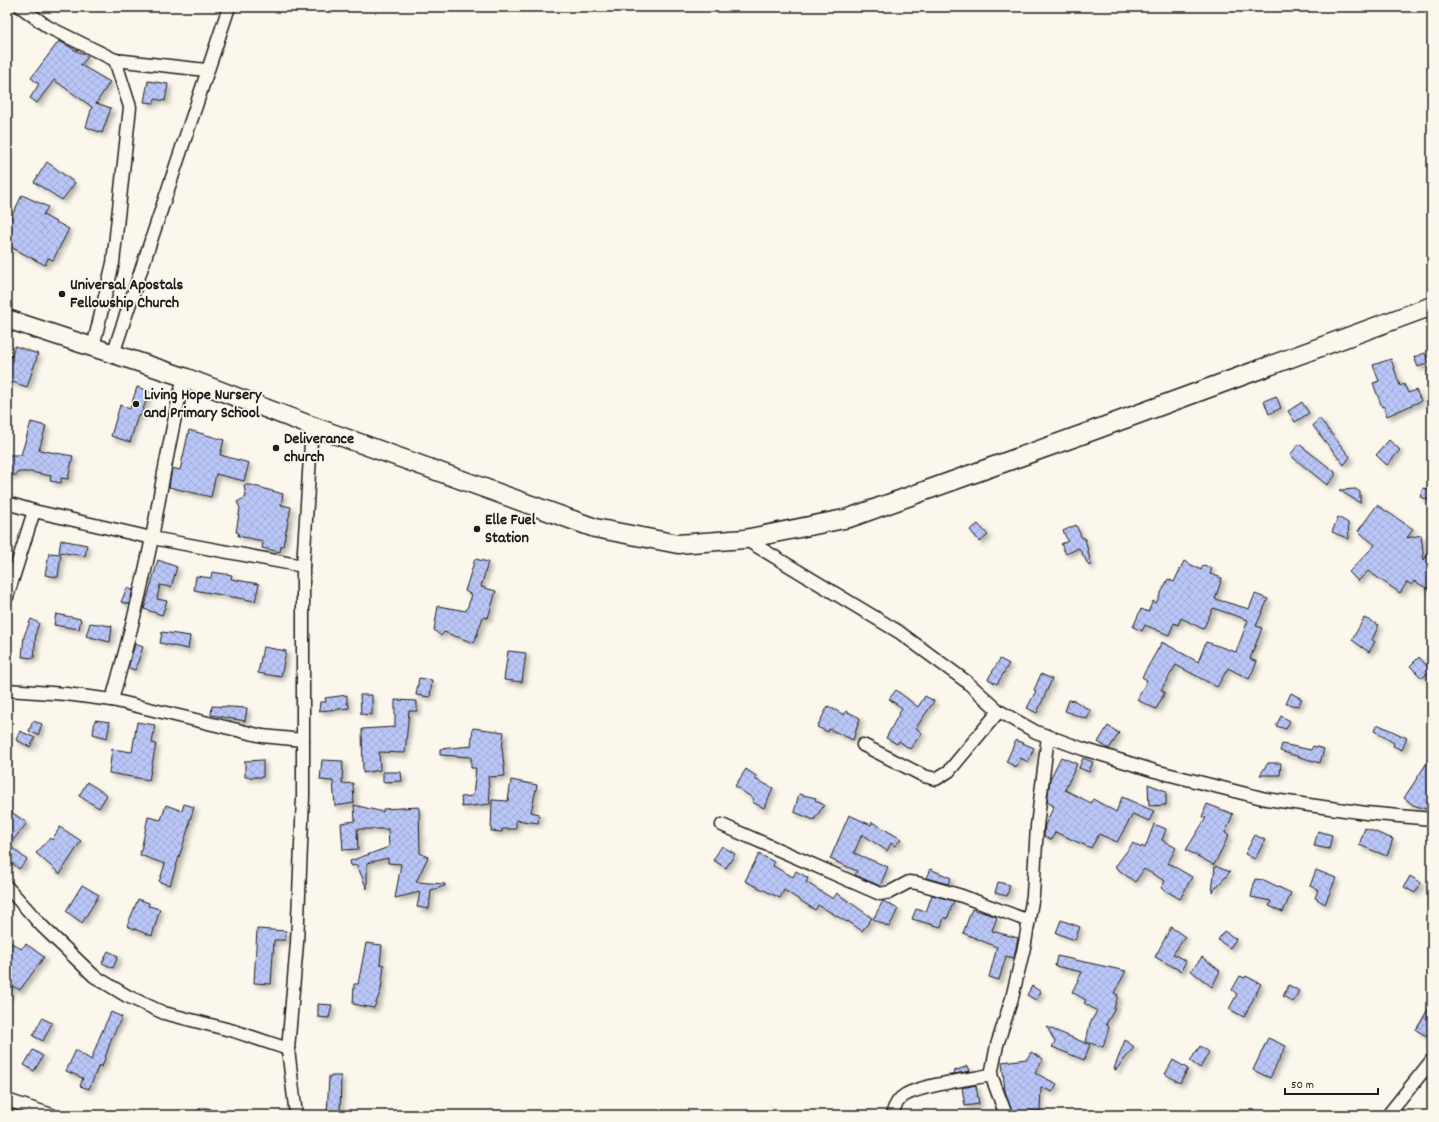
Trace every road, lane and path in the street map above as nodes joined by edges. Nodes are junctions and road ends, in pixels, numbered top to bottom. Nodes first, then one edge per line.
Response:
1 (21, 7) edge
2 (229, 7) edge
3 (115, 60) junction
4 (206, 70) junction
5 (1432, 306) edge
6 (7, 318) edge
7 (93, 347) junction
8 (113, 354) junction
9 (184, 377) junction
10 (312, 426) junction
11 (7, 503) edge
12 (34, 511) junction
13 (152, 538) junction
14 (745, 539) junction
15 (303, 566) junction
16 (7, 597) edge
17 (7, 690) edge
18 (112, 700) junction
19 (999, 711) junction
20 (1048, 736) junction
21 (303, 740) junction
22 (864, 745) dead end
23 (1432, 819) edge
24 (722, 825) dead end
25 (7, 887) edge
26 (1029, 921) junction
27 (288, 1049) junction
28 (1432, 1060) edge
29 (991, 1074) junction
30 (7, 1100) edge
31 (52, 1115) edge
32 (203, 1115) edge
33 (207, 1115) edge
34 (296, 1115) edge
35 (892, 1115) edge
36 (1006, 1115) edge
37 (1388, 1115) edge

1 - 3 street
2 - 4 street
3 - 4 street
3 - 7 street
4 - 8 street
5 - 14 street
6 - 7 street
7 - 8 street
8 - 9 street
9 - 10 street
9 - 13 street
10 - 14 street
10 - 15 street
11 - 12 street
12 - 13 street
12 - 16 street
13 - 15 street
13 - 18 street
14 - 19 street
15 - 21 street
17 - 18 street
18 - 21 street
19 - 20 street
19 - 22 street
20 - 23 street
20 - 26 street
21 - 27 street
24 - 26 street
25 - 27 street
26 - 29 street
27 - 34 street
28 - 37 street
29 - 35 street
29 - 36 street
30 - 31 street
32 - 33 street

